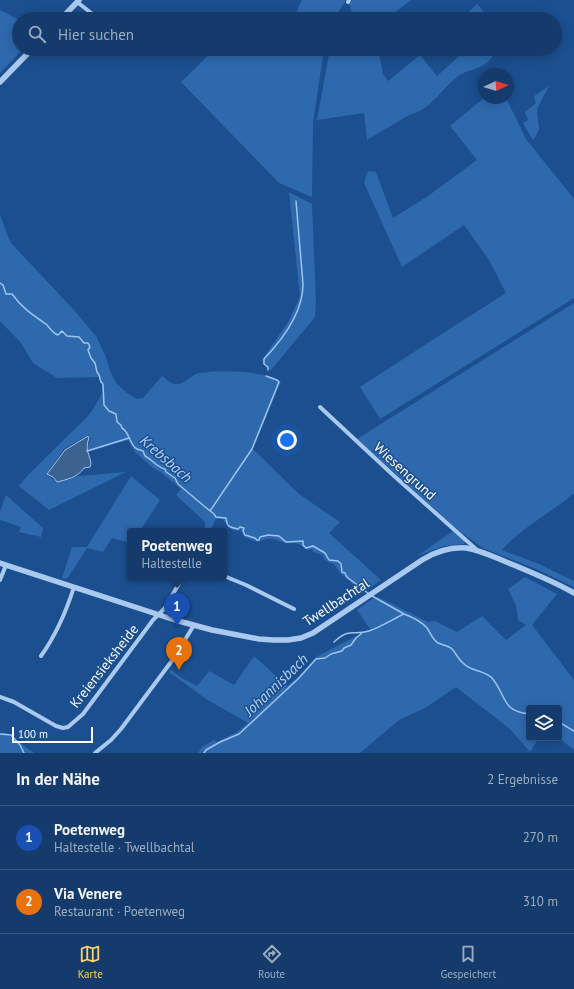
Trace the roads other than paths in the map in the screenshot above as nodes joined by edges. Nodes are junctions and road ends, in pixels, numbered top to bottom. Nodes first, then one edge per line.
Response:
1 (78, 1) edge
2 (68, 12) edge
3 (91, 12) edge
4 (25, 56) edge
5 (0, 82) edge
6 (320, 408) dead end
7 (477, 550) junction
8 (3, 564) edge
9 (227, 577) edge
10 (0, 580) edge
11 (181, 580) edge
12 (74, 587) junction
13 (574, 593) edge
14 (294, 609) dead end
15 (159, 615) junction
16 (194, 625) junction
17 (42, 656) dead end
18 (0, 697) edge
19 (95, 753) edge

1 - 2 street
1 - 3 street
4 - 5 street
6 - 7 street, Wiesengrund
7 - 13 street, Twellbachtal
7 - 16 street, Twellbachtal
8 - 10 street
8 - 12 street, Twellbachtal
9 - 14 street
11 - 15 street, Kreiensieksheide
12 - 15 street, Twellbachtal
12 - 17 street
15 - 16 street, Twellbachtal
15 - 18 street, Kreiensieksheide
16 - 19 street

